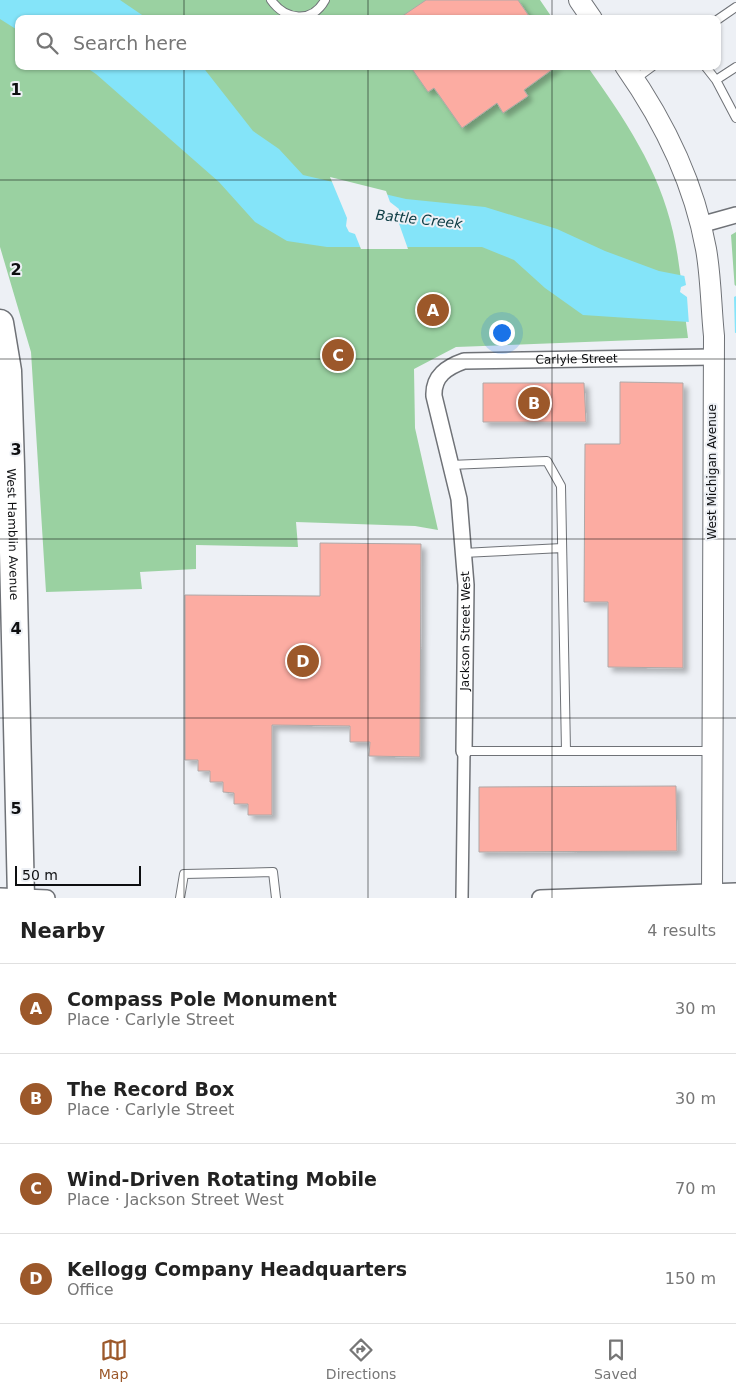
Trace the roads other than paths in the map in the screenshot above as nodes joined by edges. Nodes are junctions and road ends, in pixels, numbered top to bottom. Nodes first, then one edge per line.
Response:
1 (271, 0) edge
2 (325, 0) edge
3 (579, 0) edge
4 (736, 7) edge
5 (288, 15) edge
6 (309, 15) edge
7 (589, 15) edge
8 (721, 17) edge
9 (736, 67) edge
10 (708, 70) edge
11 (629, 73) edge
12 (716, 80) junction
13 (736, 118) edge
14 (736, 215) edge
15 (700, 225) junction
16 (0, 323) edge
17 (712, 358) junction
18 (444, 370) joint
19 (4, 371) edge
20 (450, 465) junction
21 (562, 548) junction
22 (463, 553) junction
23 (566, 750) junction
24 (464, 751) junction
25 (712, 751) junction
26 (736, 892) edge
27 (712, 895) edge
28 (14, 897) edge
29 (47, 898) edge
30 (180, 898) edge
31 (276, 898) edge
32 (462, 898) edge
33 (540, 898) edge

1 - 5 lane
2 - 6 lane
3 - 7 street
4 - 8 lane
9 - 12 lane
10 - 12 lane
11 - 15 street, West Michigan Avenue
12 - 13 lane
14 - 15 street
15 - 17 street, West Michigan Avenue
16 - 19 highway, West Hamblin Avenue
17 - 18 street, Carlyle Street
17 - 25 street, West Michigan Avenue
18 - 20 street, Jackson Street West
19 - 28 highway, West Hamblin Avenue
20 - 21 lane
20 - 22 street, Jackson Street West
21 - 22 lane
21 - 23 lane
22 - 24 street, Jackson Street West
23 - 24 lane
23 - 25 lane
24 - 32 street, Jackson Street West
25 - 27 street, West Michigan Avenue
26 - 27 street
27 - 33 street
28 - 29 street
30 - 31 lane

